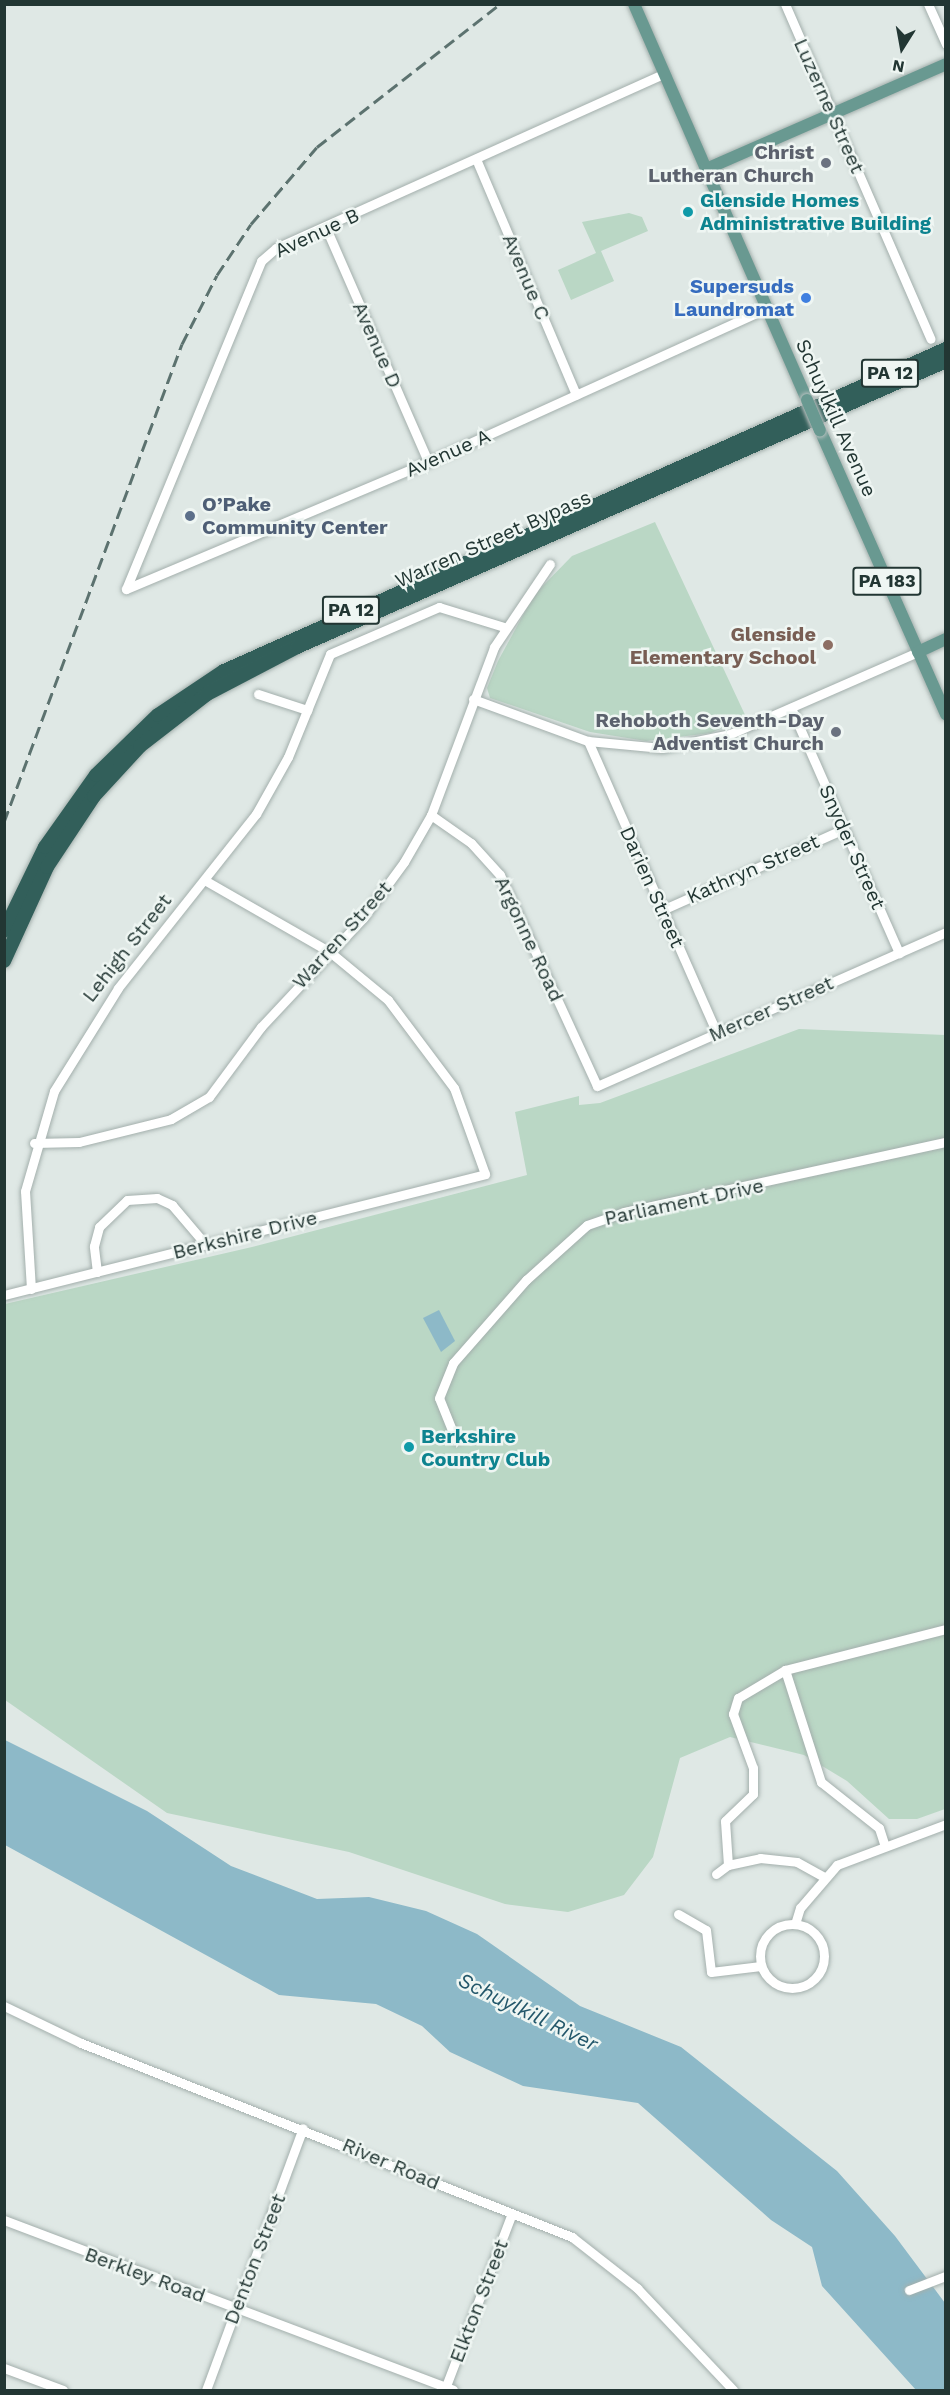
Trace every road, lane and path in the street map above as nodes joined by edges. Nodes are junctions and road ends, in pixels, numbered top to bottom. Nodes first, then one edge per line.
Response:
1 (634, 4) edge
2 (785, 4) edge
3 (928, 4) edge
4 (945, 44) edge
5 (945, 64) edge
6 (664, 74) junction
7 (832, 114) junction
8 (476, 159) junction
9 (706, 169) junction
10 (326, 228) junction
11 (767, 308) junction
12 (931, 339) dead end
13 (945, 349) edge
14 (945, 361) edge
15 (576, 395) junction
16 (428, 462) junction
17 (550, 564) dead end
18 (126, 589) joint
19 (504, 627) junction
20 (945, 639) edge
21 (918, 652) junction
22 (258, 694) dead end
23 (473, 699) junction
24 (791, 708) junction
25 (307, 710) junction
26 (945, 714) edge
27 (588, 741) junction
28 (431, 815) junction
29 (844, 829) junction
30 (206, 881) junction
31 (662, 910) junction
32 (4, 931) edge
33 (945, 932) edge
34 (330, 952) junction
35 (899, 953) junction
36 (4, 961) edge
37 (717, 1033) junction
38 (597, 1086) joint
39 (945, 1142) edge
40 (34, 1143) junction
41 (206, 1245) junction
42 (97, 1272) junction
43 (31, 1288) junction
44 (4, 1295) edge
45 (456, 1440) dead end
46 (945, 1629) edge
47 (785, 1670) junction
48 (945, 1824) edge
49 (885, 1846) junction
50 (728, 1865) junction
51 (716, 1874) dead end
52 (824, 1877) junction
53 (678, 1914) dead end
54 (795, 1924) junction
55 (761, 1966) junction
56 (4, 2006) edge
57 (303, 2128) junction
58 (511, 2216) junction
59 (4, 2220) edge
60 (945, 2276) edge
61 (909, 2290) dead end
62 (236, 2309) junction
63 (4, 2368) edge
64 (450, 2388) edge
65 (63, 2391) edge
66 (206, 2391) edge
67 (733, 2391) edge

1 - 6 main road, Schuylkill Avenue / PA 183
2 - 7 street, Luzerne Street
3 - 4 street
5 - 7 main road
6 - 8 street, Avenue B
6 - 9 main road, Schuylkill Avenue / PA 183
7 - 9 main road
7 - 12 street, Luzerne Street
8 - 10 street, Avenue B
8 - 15 street, Avenue C
9 - 11 main road, Schuylkill Avenue / PA 183
10 - 16 street, Avenue D
10 - 18 street, Avenue B
11 - 15 street, Avenue A
11 - 21 main road, Schuylkill Avenue / PA 183, bridge
13 - 32 highway, Warren Street Bypass / PA 12
14 - 36 highway, Warren Street Bypass / PA 12
15 - 16 street, Avenue A
16 - 18 street, Avenue A
17 - 19 street, Warren Street
19 - 23 street, Warren Street
19 - 25 street, Lehigh Street
20 - 21 main road
21 - 24 street
21 - 26 main road, Schuylkill Avenue / PA 183
22 - 25 street
23 - 27 street
23 - 28 street, Warren Street
24 - 27 street
24 - 29 street, Snyder Street
25 - 30 street, Lehigh Street
27 - 31 street, Darien Street
28 - 34 street, Warren Street
28 - 38 street, Argonne Road
29 - 31 street, Kathryn Street
29 - 35 street, Snyder Street
30 - 34 street
30 - 40 street, Lehigh Street
31 - 37 street, Darien Street
33 - 35 street, Mercer Street
34 - 40 street, Warren Street
34 - 41 street, Berkshire Drive
35 - 37 street, Mercer Street
37 - 38 street, Mercer Street
39 - 45 street, Parliament Drive
40 - 43 street, Lehigh Street
41 - 42 street, Berkshire Drive
41 - 42 street
42 - 43 street, Berkshire Drive
43 - 44 street, Berkshire Drive
46 - 47 street
47 - 49 street
47 - 50 street
48 - 49 street
49 - 52 street
50 - 51 street
50 - 52 street
52 - 54 street
53 - 55 street
54 - 55 street
54 - 55 street
56 - 57 street, River Road
57 - 58 street, River Road
57 - 62 street, Denton Street
58 - 64 street, Elkton Street
58 - 67 street, River Road
59 - 62 street, Berkley Road
60 - 61 street
62 - 64 street, Berkley Road
62 - 66 street, Denton Street
63 - 65 street

